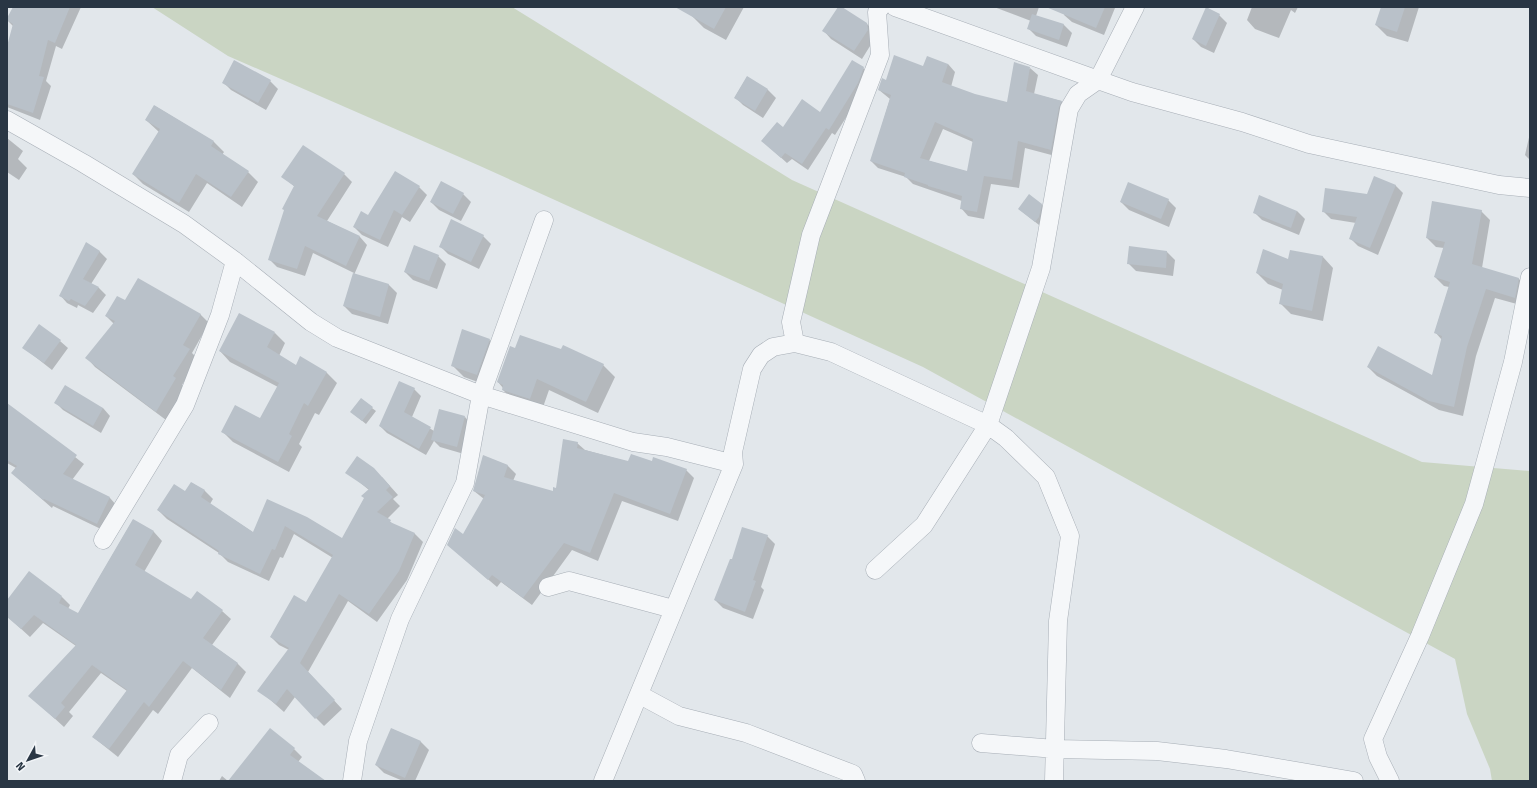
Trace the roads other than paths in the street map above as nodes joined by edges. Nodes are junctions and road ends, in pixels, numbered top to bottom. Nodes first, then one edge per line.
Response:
1 (880, 7) edge
2 (895, 7) edge
3 (1135, 7) edge
4 (1098, 80) junction
5 (7, 120) edge
6 (1530, 188) edge
7 (544, 220) dead end
8 (235, 261) junction
9 (1530, 277) edge
10 (795, 344) junction
11 (481, 395) junction
12 (988, 425) junction
13 (734, 464) junction
14 (103, 540) dead end
15 (875, 570) dead end
16 (548, 587) dead end
17 (673, 609) junction
18 (640, 695) junction
19 (209, 723) dead end
20 (981, 743) dead end
21 (1055, 749) junction
22 (172, 781) edge
23 (352, 781) edge
24 (603, 781) edge
25 (856, 781) edge
26 (1054, 781) edge
27 (1354, 781) edge
28 (1390, 781) edge

1 - 10 street
2 - 4 street
3 - 4 street
4 - 6 street
4 - 12 street
5 - 8 street
7 - 11 street
8 - 11 street
8 - 14 street
9 - 28 street
10 - 12 street
10 - 13 street
11 - 13 street
11 - 23 street
12 - 15 street
12 - 21 street
13 - 17 street
16 - 17 street
17 - 18 street
18 - 24 street
18 - 25 street
19 - 22 street
20 - 21 street
21 - 26 street
21 - 27 street

